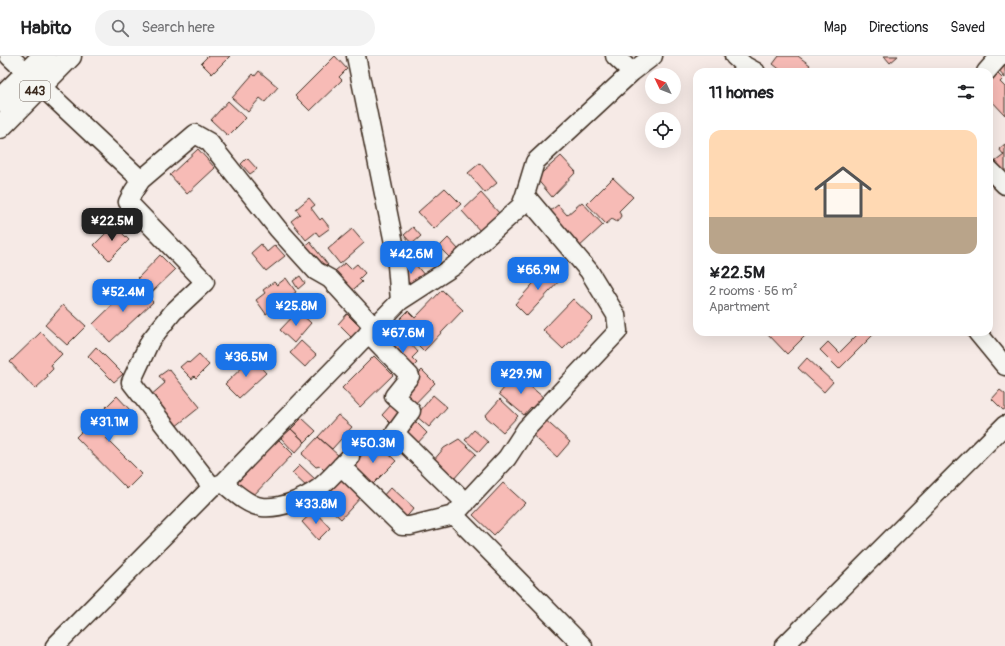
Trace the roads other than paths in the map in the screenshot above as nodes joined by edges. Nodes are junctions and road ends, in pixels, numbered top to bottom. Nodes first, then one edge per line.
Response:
1 (9, 56) edge
2 (44, 56) edge
3 (70, 56) edge
4 (356, 56) edge
5 (615, 56) edge
6 (653, 56) edge
7 (734, 56) edge
8 (1000, 56) edge
9 (749, 68) edge
10 (990, 68) edge
11 (632, 72) junction
12 (34, 79) junction
13 (0, 100) edge
14 (0, 127) edge
15 (993, 173) edge
16 (141, 180) junction
17 (1005, 185) edge
18 (525, 195) junction
19 (400, 301) junction
20 (371, 330) junction
21 (980, 336) edge
22 (1005, 366) edge
23 (1005, 425) edge
24 (217, 485) junction
25 (460, 509) junction
26 (55, 646) edge
27 (583, 646) edge
28 (784, 646) edge

1 - 12 street
2 - 12 highway, 443
3 - 12 highway, 443
4 - 19 street
5 - 11 street
6 - 11 street
7 - 9 street
8 - 10 street
11 - 18 street
12 - 13 highway, 443
12 - 14 highway, 443
12 - 16 street
15 - 17 street
16 - 20 street
16 - 24 street
18 - 19 street
18 - 25 street
19 - 20 street
20 - 24 street
20 - 25 street
21 - 22 street
23 - 28 street
24 - 25 street
24 - 26 street
25 - 27 street

